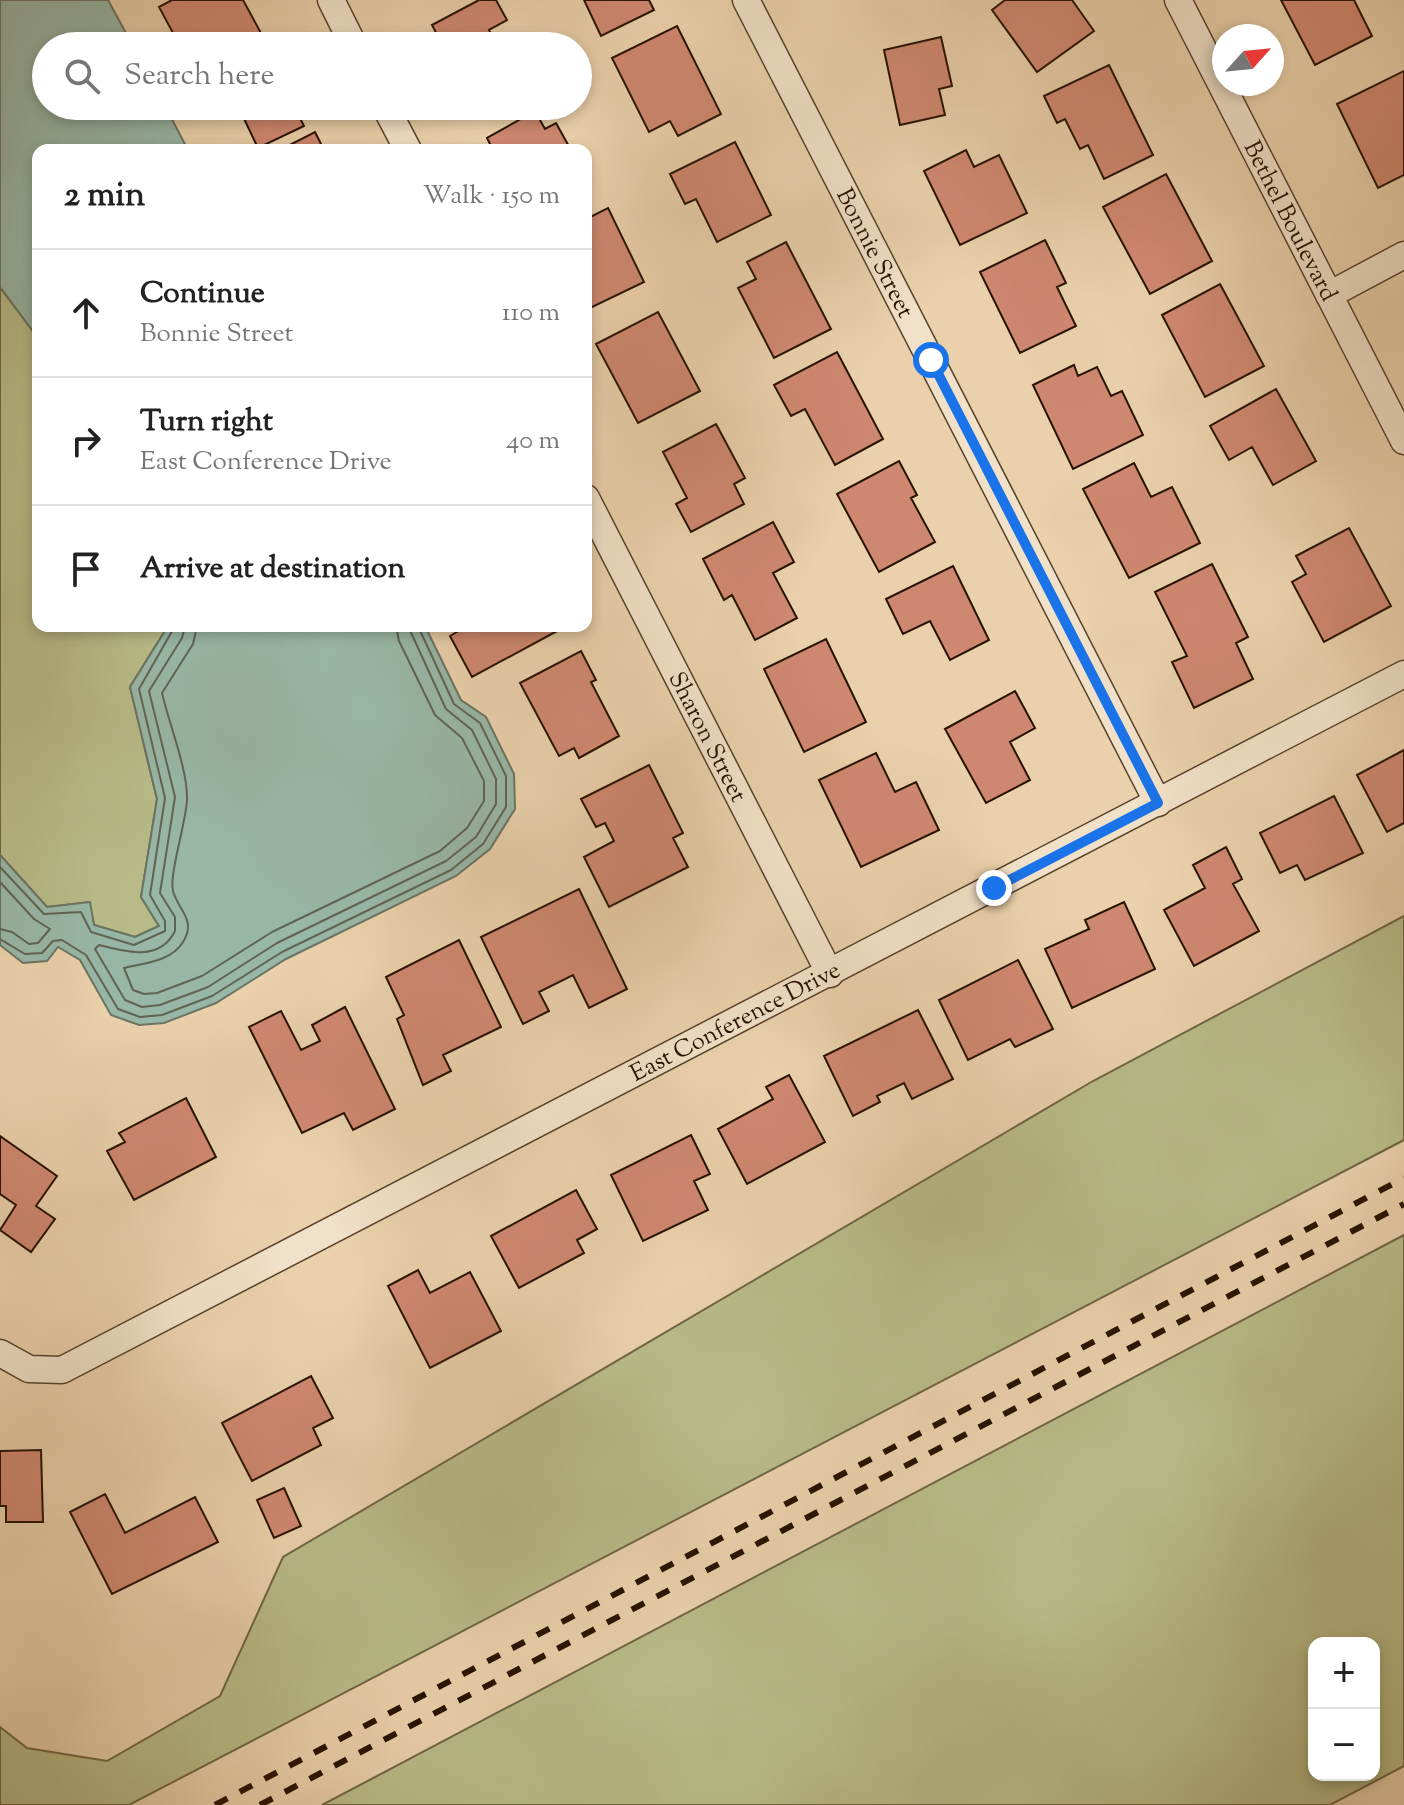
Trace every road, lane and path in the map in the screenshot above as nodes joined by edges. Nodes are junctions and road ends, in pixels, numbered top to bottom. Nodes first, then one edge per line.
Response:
1 (331, 0) edge
2 (746, 0) edge
3 (1178, 0) edge
4 (347, 32) edge
5 (392, 120) edge
6 (405, 144) edge
7 (1404, 255) edge
8 (1329, 295) junction
9 (1404, 441) edge
10 (592, 510) edge
11 (1404, 674) edge
12 (1158, 803) junction
13 (830, 974) junction
14 (0, 1353) edge

1 - 4 street
2 - 12 street, Bonnie Street
3 - 8 street, Bethel Boulevard
5 - 6 street
7 - 8 street
8 - 9 street, Bethel Boulevard
10 - 13 street, Sharon Street
11 - 12 street, East Conference Drive
12 - 13 street, East Conference Drive
13 - 14 street, East Conference Drive

